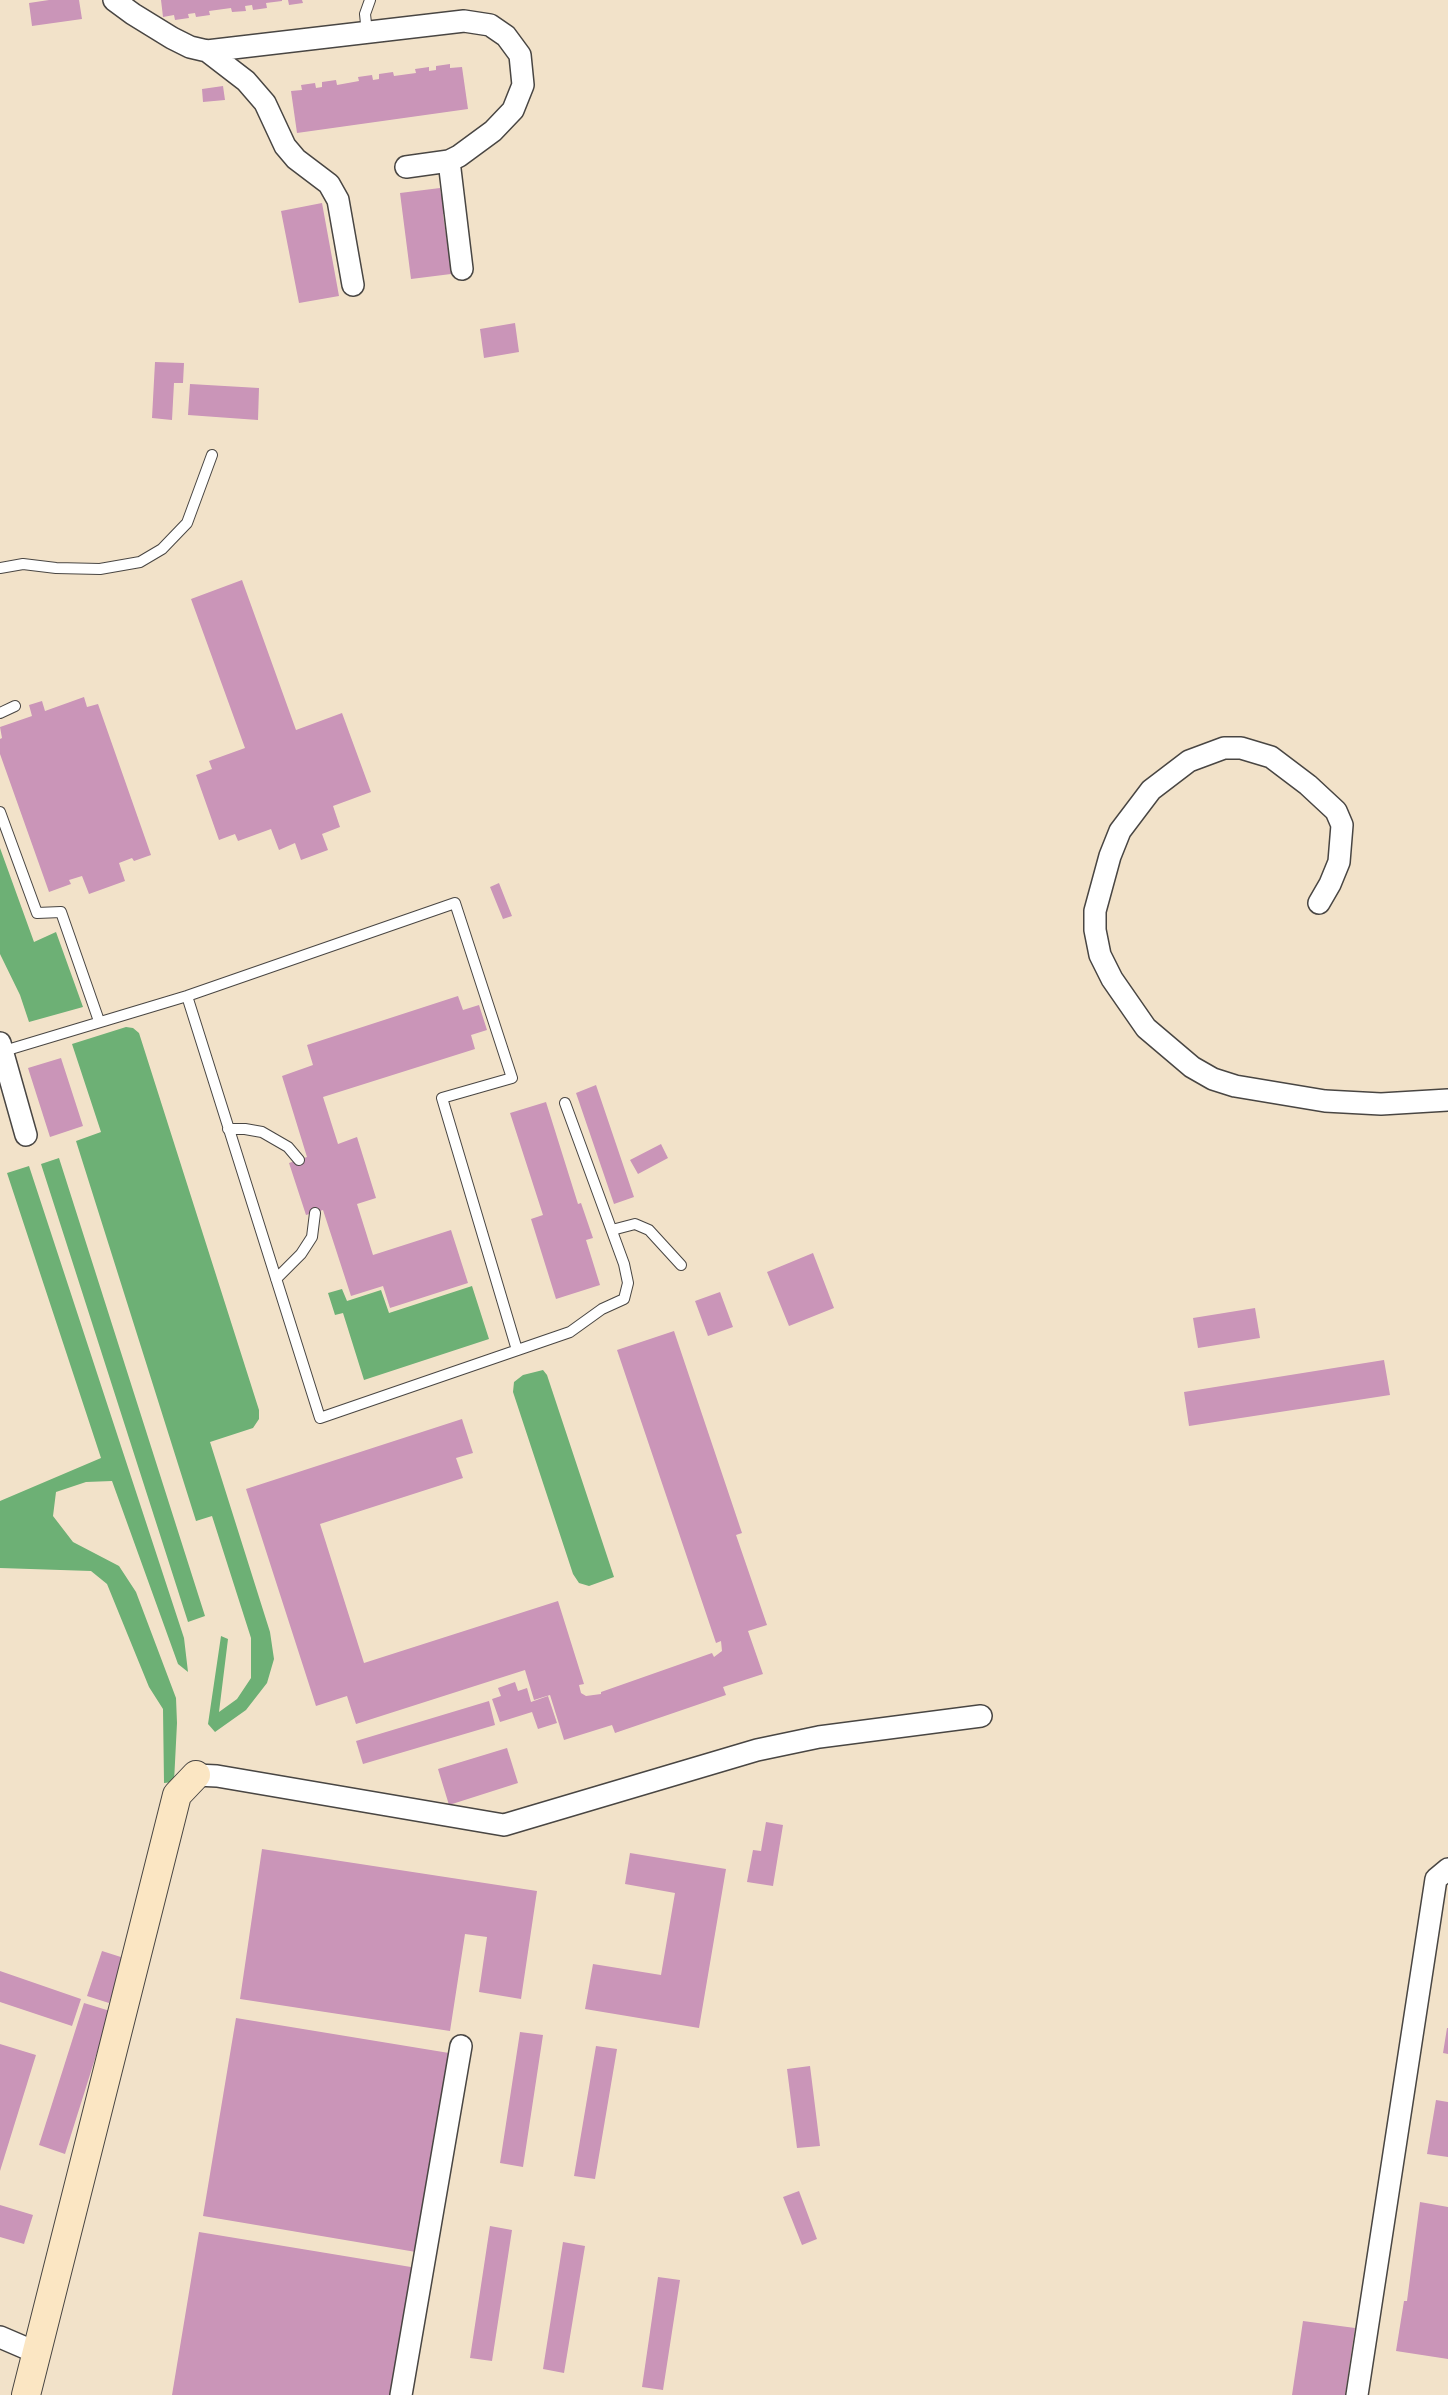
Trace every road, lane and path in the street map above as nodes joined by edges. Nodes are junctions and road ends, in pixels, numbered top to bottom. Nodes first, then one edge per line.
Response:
1 (114, 0) edge
2 (370, 0) edge
3 (367, 33) junction
4 (207, 51) junction
5 (449, 161) junction
6 (406, 168) dead end
7 (462, 269) dead end
8 (353, 285) dead end
9 (212, 455) dead end
10 (0, 568) edge
11 (15, 706) dead end
12 (0, 713) edge
13 (0, 812) edge
14 (1319, 903) dead end
15 (187, 996) junction
16 (100, 1021) junction
17 (2, 1047) edge
18 (1448, 1100) edge
19 (565, 1103) dead end
20 (228, 1129) junction
21 (26, 1135) dead end
22 (299, 1160) dead end
23 (315, 1212) dead end
24 (612, 1230) junction
25 (681, 1265) dead end
26 (276, 1279) junction
27 (517, 1350) junction
28 (980, 1716) dead end
29 (196, 1775) joint
30 (1448, 1869) edge
31 (461, 2046) dead end
32 (0, 2336) edge
33 (34, 2352) junction
34 (26, 2395) edge
35 (401, 2395) edge
36 (1358, 2395) edge

1 - 4 street
2 - 3 lane
3 - 4 street
3 - 5 street
4 - 8 street
5 - 6 street
5 - 7 street
9 - 10 lane
11 - 12 lane
13 - 16 lane
14 - 18 street
15 - 16 lane
15 - 20 lane
15 - 27 lane
16 - 17 lane
17 - 21 street
19 - 24 lane
20 - 22 lane
20 - 26 lane
23 - 26 lane
24 - 25 lane
24 - 27 lane
26 - 27 lane
28 - 29 street
29 - 33 street
30 - 36 street
31 - 35 street
32 - 33 street
33 - 34 street

